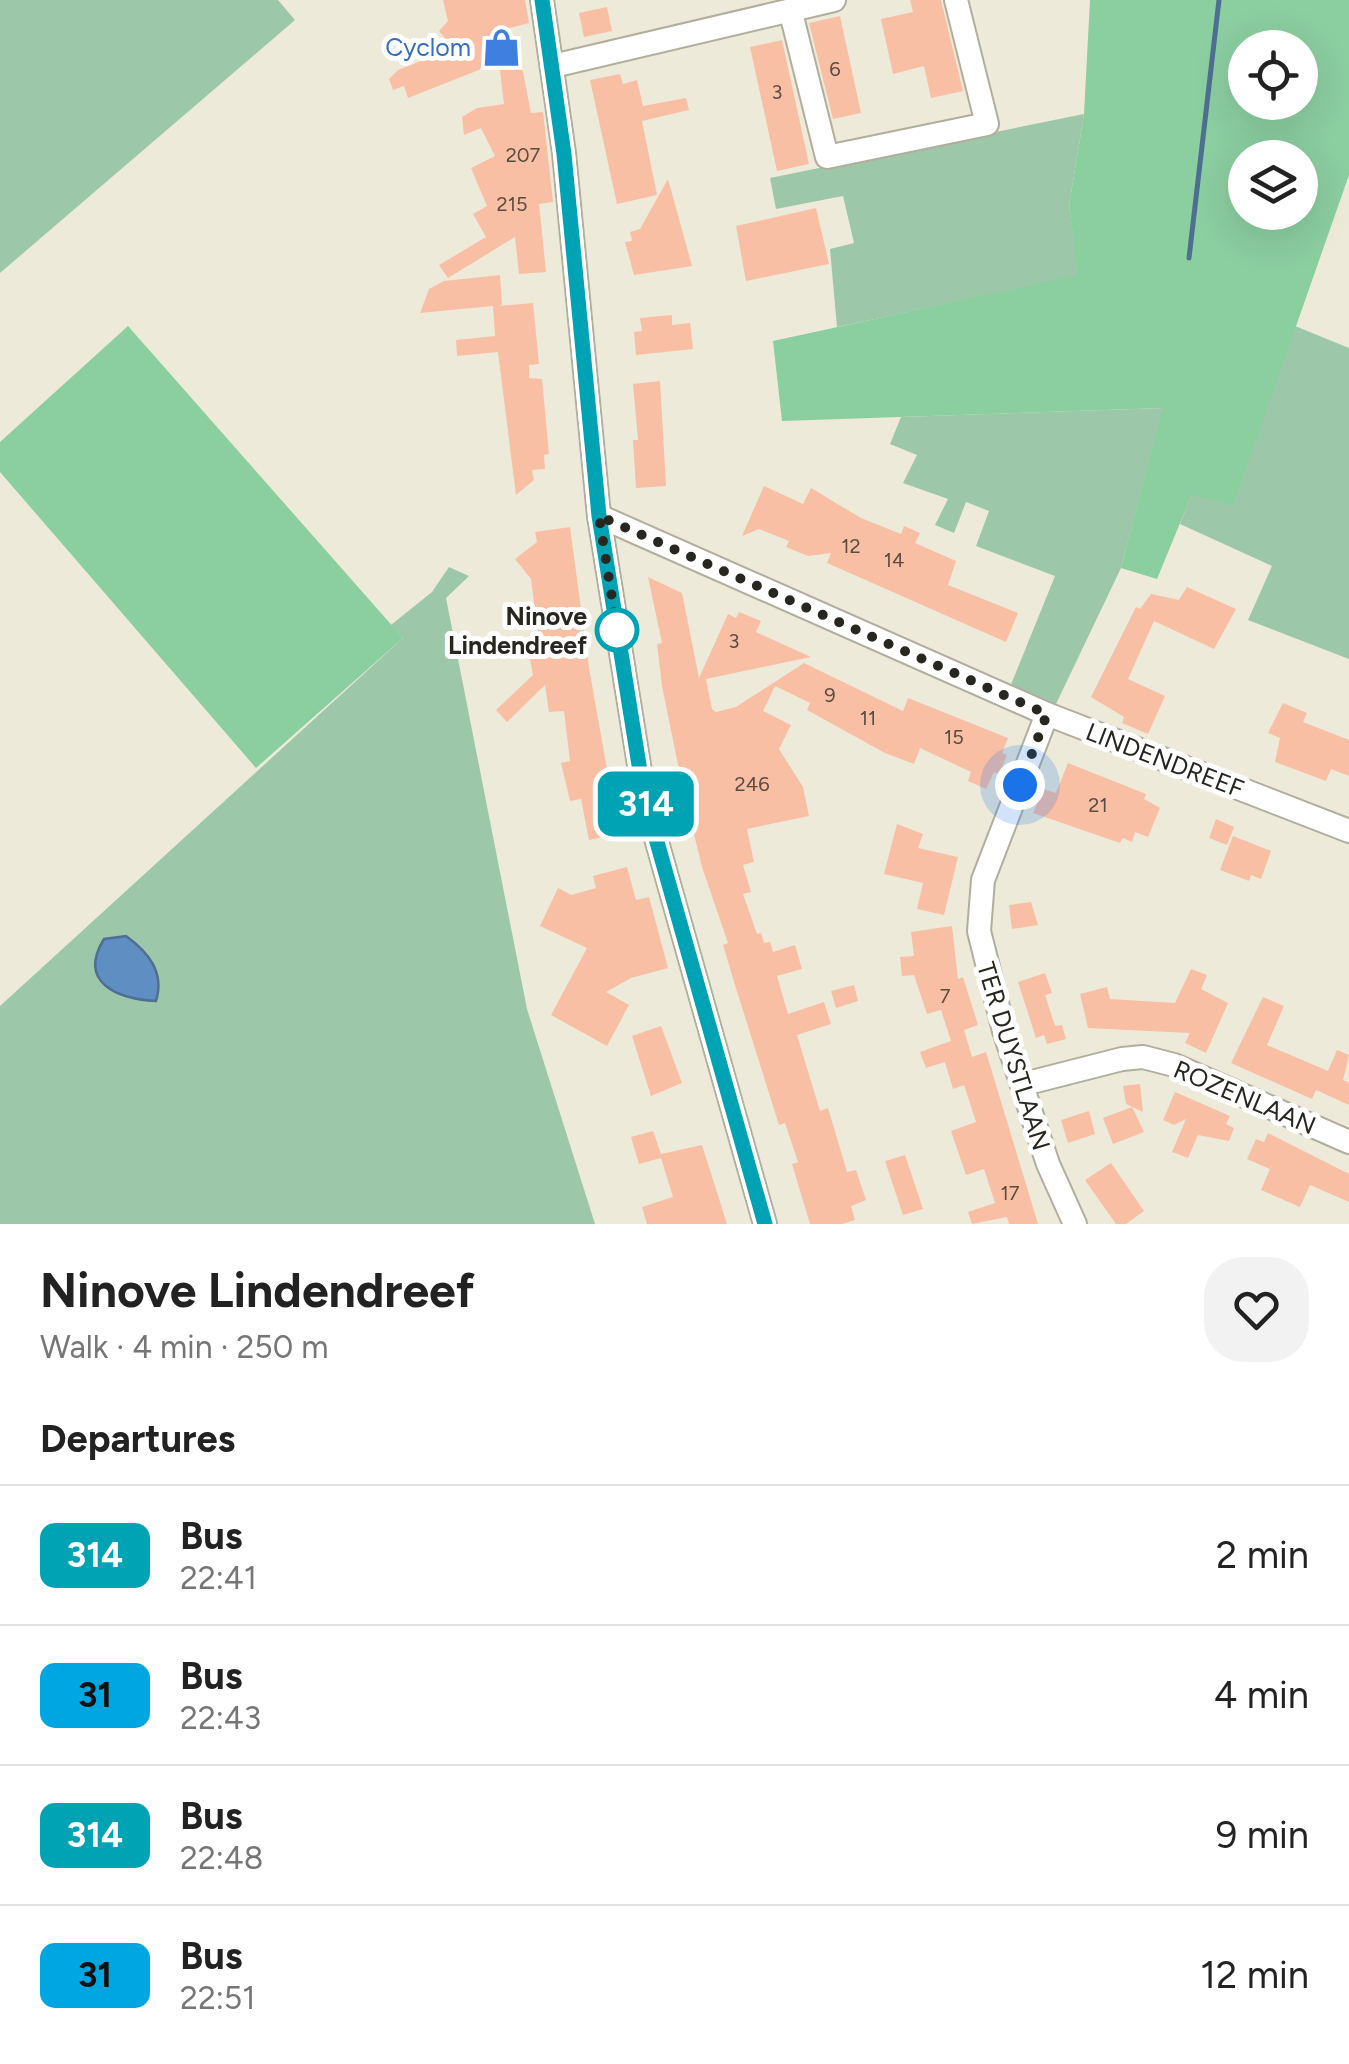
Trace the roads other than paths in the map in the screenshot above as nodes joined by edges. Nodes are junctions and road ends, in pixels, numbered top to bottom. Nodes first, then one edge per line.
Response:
1 (542, 0) edge
2 (956, 0) edge
3 (826, 1) edge
4 (791, 13) junction
5 (553, 66) junction
6 (599, 516) junction
7 (1047, 714) junction
8 (1349, 831) edge
9 (1024, 1084) junction
10 (1349, 1142) edge
11 (765, 1224) edge
12 (1075, 1224) edge

1 - 5 street
2 - 4 street
3 - 4 street
4 - 5 street
5 - 6 street
6 - 7 street, LINDENDREEF
6 - 11 street
7 - 8 street, LINDENDREEF
7 - 9 street, TER DUYSTLAAN
9 - 10 street, ROZENLAAN
9 - 12 street, TER DUYSTLAAN

